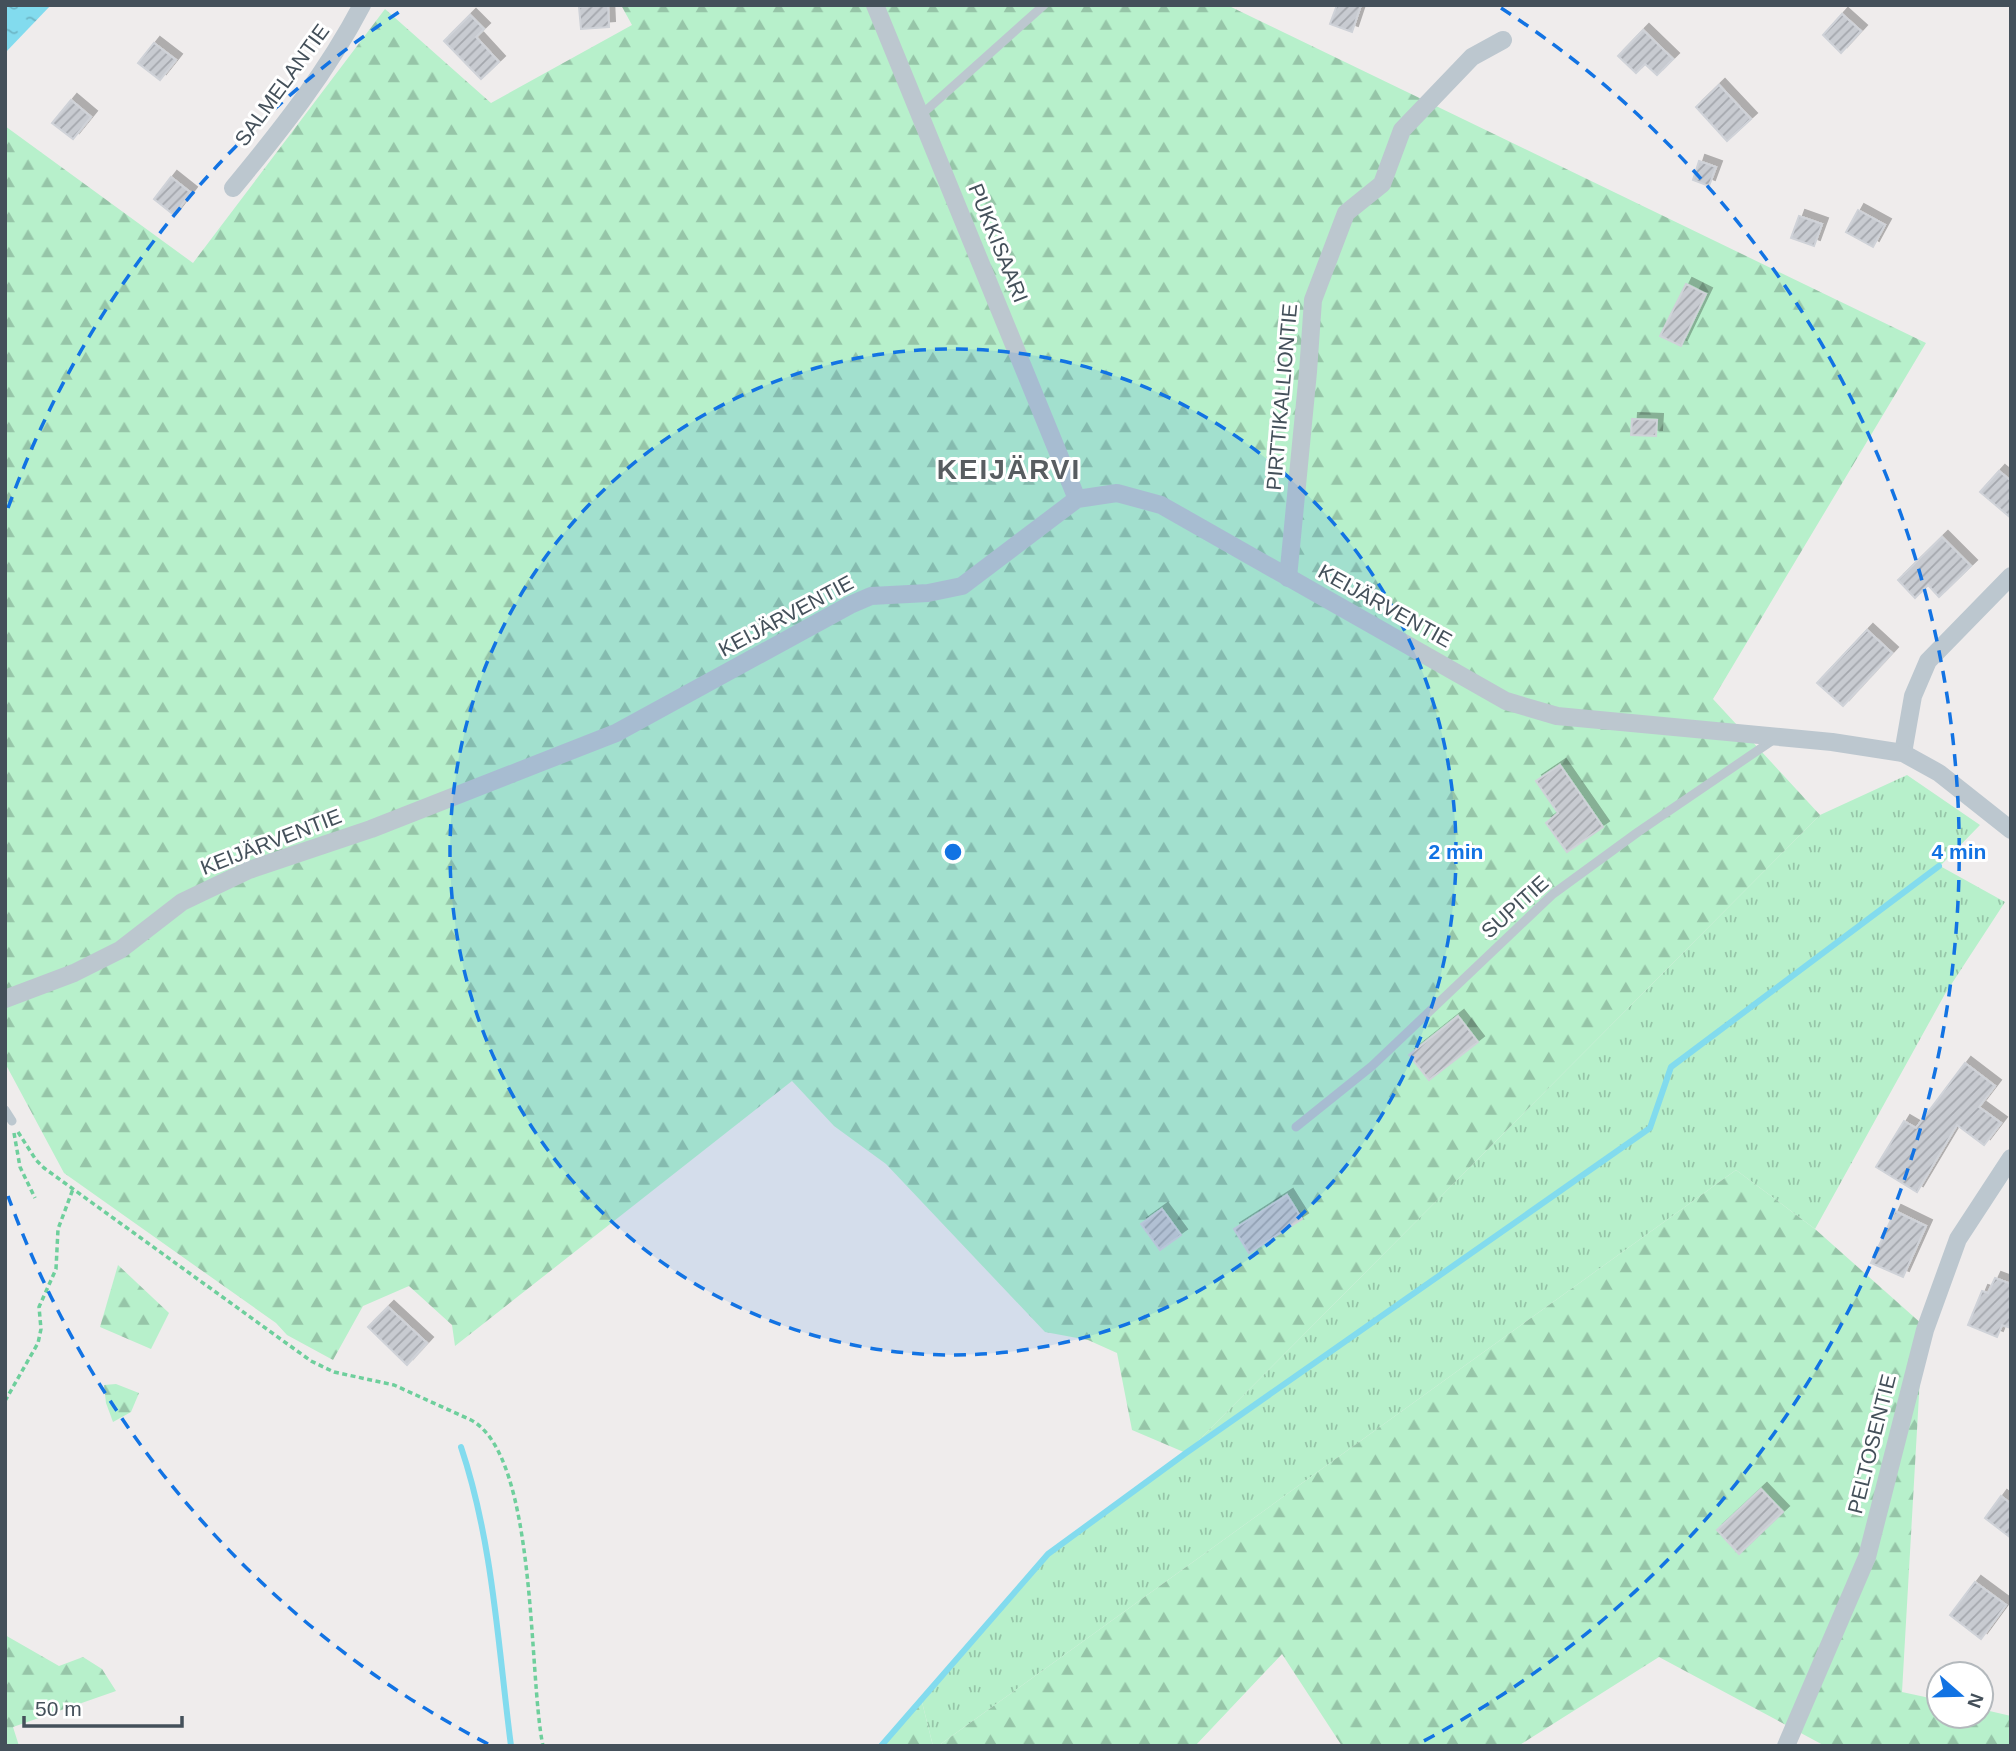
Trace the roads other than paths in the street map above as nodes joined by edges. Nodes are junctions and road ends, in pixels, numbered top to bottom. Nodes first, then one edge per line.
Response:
1 (362, 5) edge
2 (875, 5) edge
3 (1044, 5) edge
4 (1503, 40) dead end
5 (921, 115) junction
6 (233, 188) dead end
7 (1077, 499) junction
8 (2011, 576) edge
9 (1288, 578) junction
10 (1777, 737) junction
11 (1903, 753) junction
12 (2011, 830) edge
13 (5, 999) edge
14 (5, 1110) edge
15 (12, 1121) road end
16 (1296, 1127) dead end
17 (2011, 1158) edge
18 (1786, 1746) edge

1 - 6 street, SALMELANTIE
2 - 5 street, PUKKISAARI
3 - 5 lane
4 - 9 street, PIRTTIKALLIONTIE
5 - 7 street, PUKKISAARI
7 - 9 street, KEIJÄRVENTIE
7 - 13 street, KEIJÄRVENTIE
8 - 11 street
9 - 10 street, KEIJÄRVENTIE
10 - 11 street, KEIJÄRVENTIE
10 - 16 lane, SUPITIE
11 - 12 street, KEIJÄRVENTIE
14 - 15 lane
17 - 18 street, PELTOSENTIE

